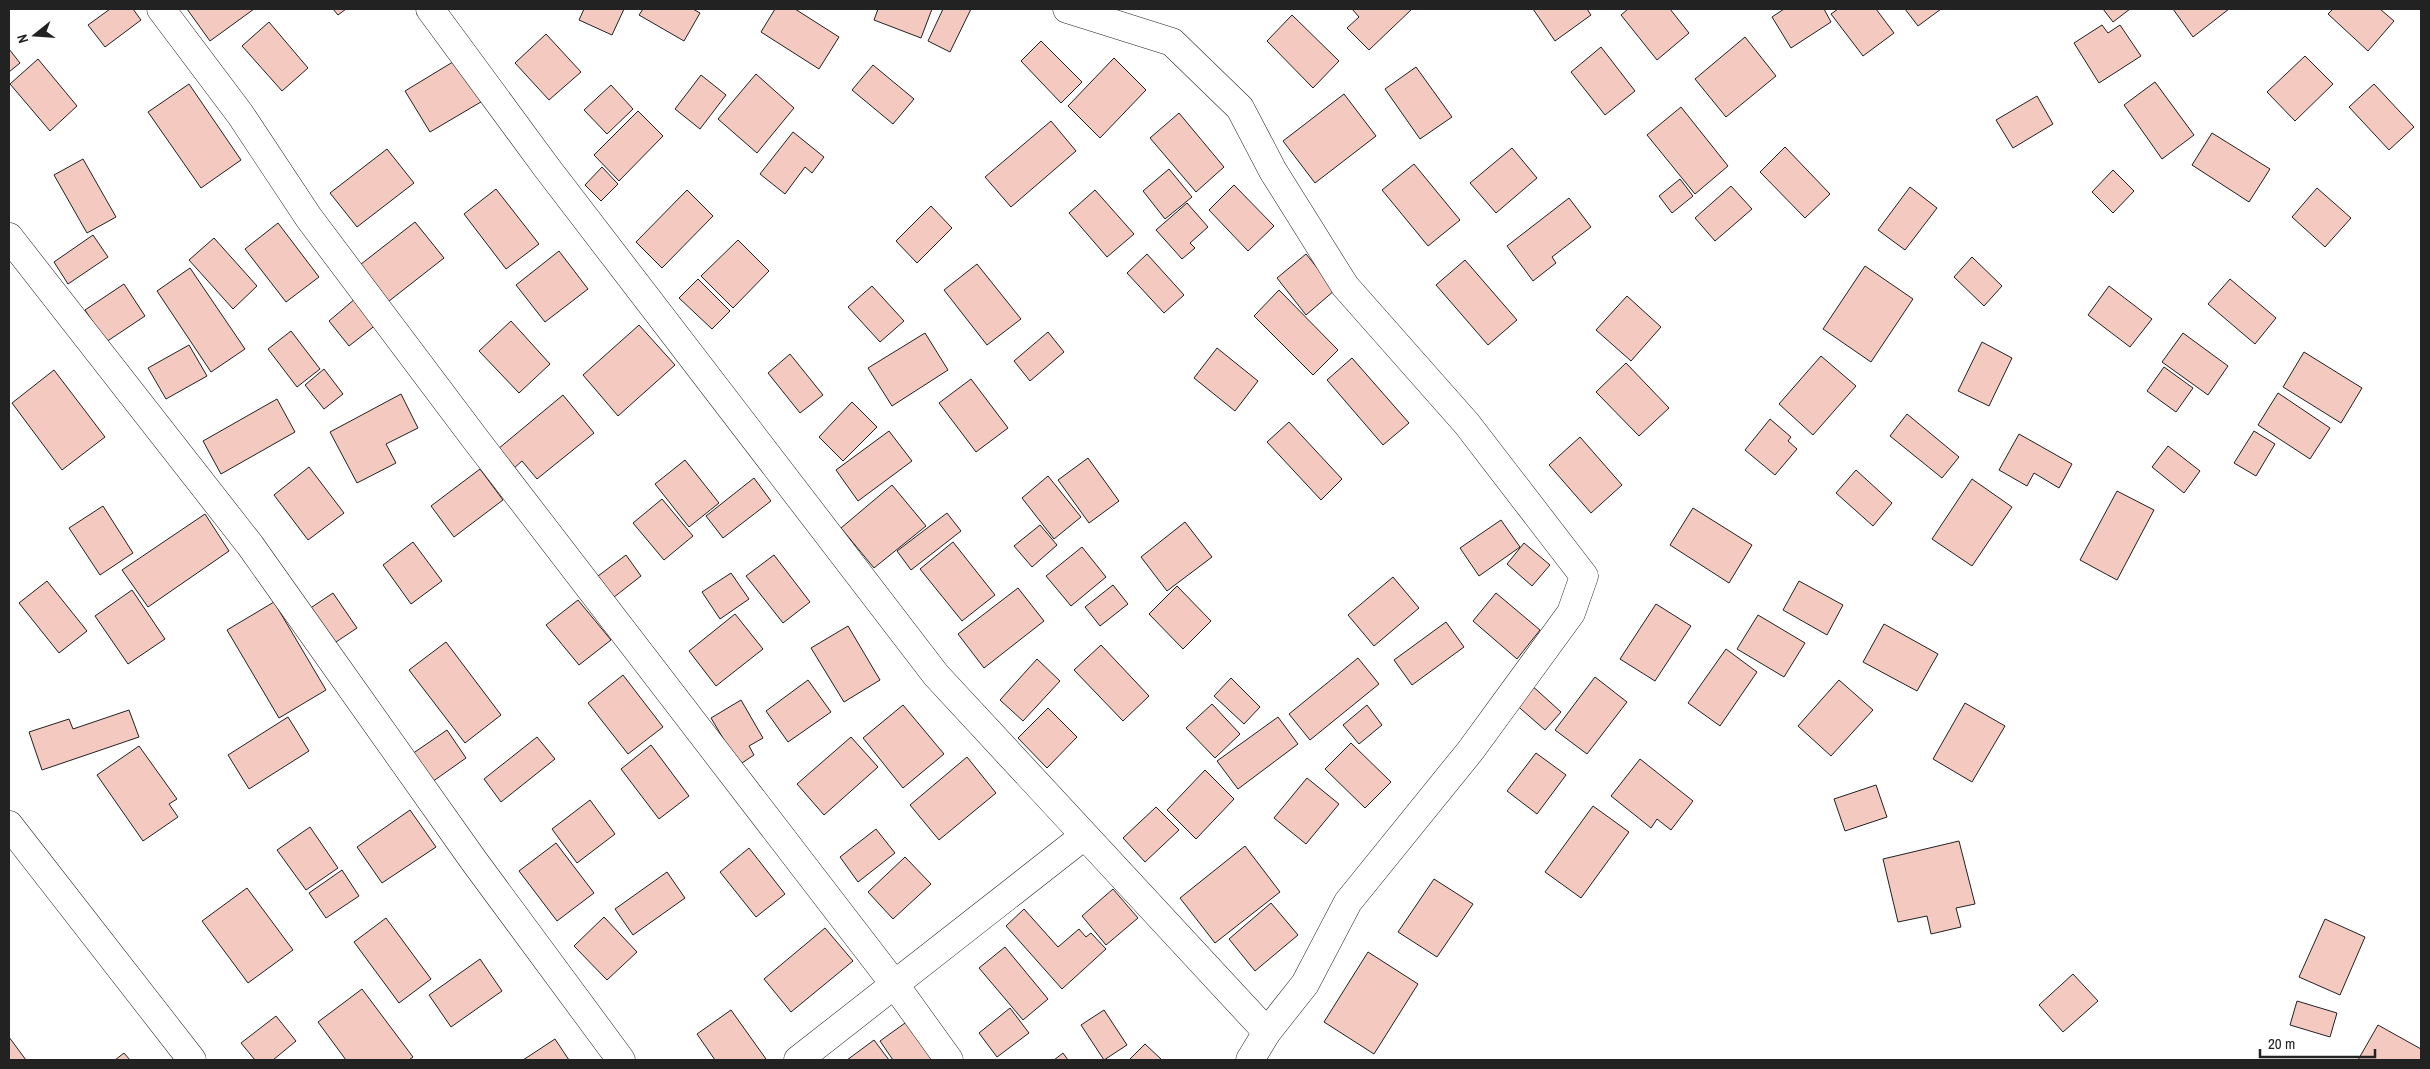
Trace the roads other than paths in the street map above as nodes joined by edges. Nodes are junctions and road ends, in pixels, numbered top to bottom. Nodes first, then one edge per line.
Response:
1 (161, 9) edge
2 (430, 9) edge
3 (1067, 9) edge
4 (9, 237) edge
5 (9, 825) edge
6 (1084, 836) junction
7 (895, 984) junction
8 (1267, 1032) junction
9 (192, 1060) edge
10 (621, 1060) edge
11 (798, 1060) edge
12 (949, 1060) edge
13 (1250, 1060) edge

1 - 7 street
2 - 6 street
3 - 8 street
4 - 10 street
5 - 9 street
6 - 7 street
6 - 8 street
7 - 11 street
7 - 12 street
8 - 13 street

